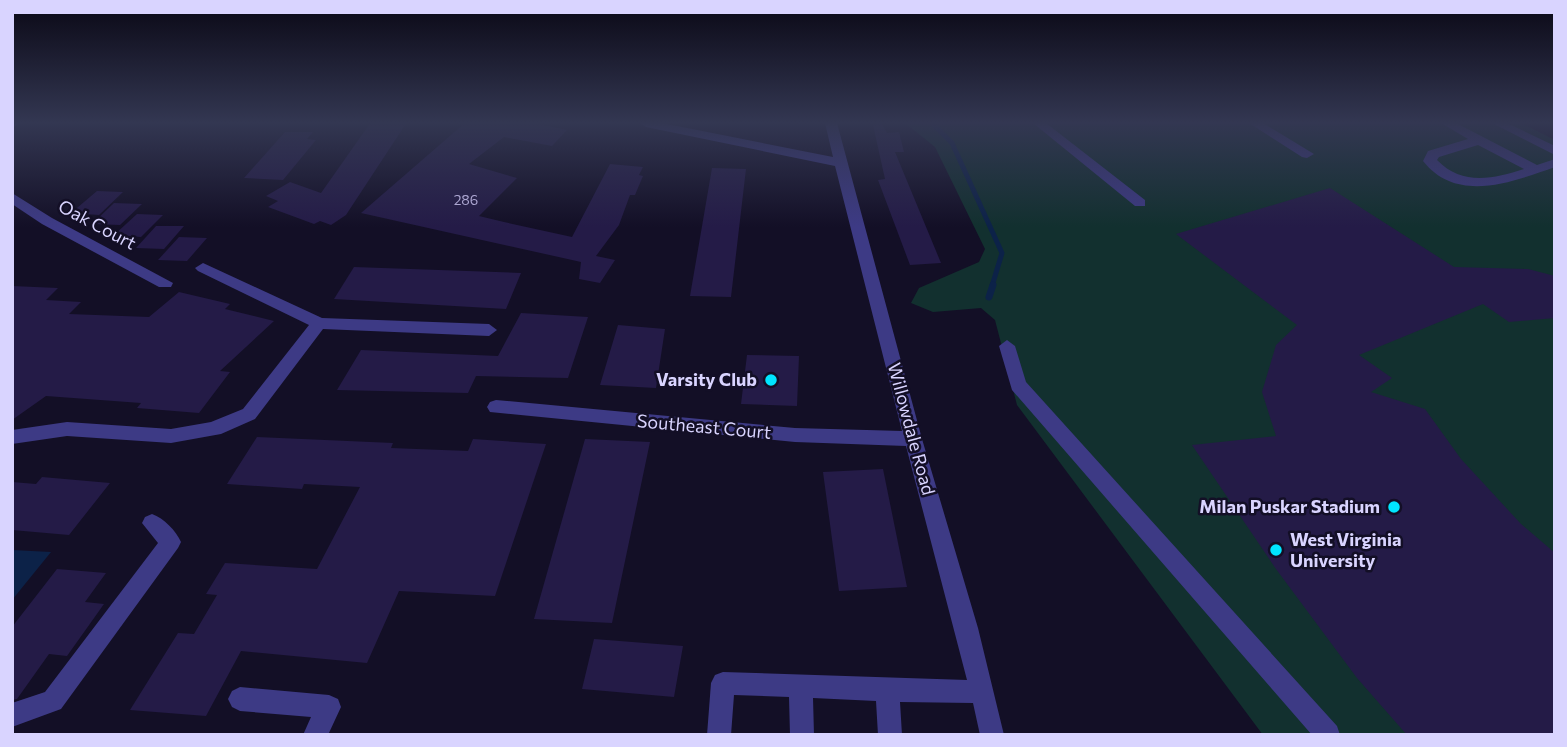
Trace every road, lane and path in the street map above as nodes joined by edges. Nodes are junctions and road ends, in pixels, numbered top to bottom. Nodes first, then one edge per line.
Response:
1 (817, 158) edge
2 (841, 158) edge
3 (1084, 158) edge
4 (1431, 158) edge
5 (1514, 158) edge
6 (842, 163) junction
7 (1555, 163) edge
8 (1535, 169) junction
9 (12, 197) edge
10 (1140, 203) dead end
11 (203, 268) dead end
12 (165, 283) dead end
13 (319, 323) junction
14 (489, 330) dead end
15 (1007, 346) dead end
16 (496, 407) dead end
17 (12, 437) edge
18 (913, 439) junction
19 (152, 523) dead end
20 (801, 687) junction
21 (887, 690) junction
22 (983, 692) junction
23 (240, 699) dead end
24 (12, 715) edge
25 (316, 735) edge
26 (719, 735) edge
27 (802, 735) edge
28 (890, 735) edge
29 (992, 735) edge
30 (1328, 735) edge

1 - 6 street
2 - 6 street, Willowdale Road
3 - 10 street
4 - 8 street
5 - 8 street
6 - 18 street, Willowdale Road
7 - 8 street
9 - 12 street, Oak Court
11 - 13 street
13 - 14 street
13 - 17 street
15 - 30 street
16 - 18 street, Southeast Court
18 - 22 street, Willowdale Road
19 - 24 street
20 - 21 street
20 - 26 street
20 - 27 street
21 - 22 street
21 - 28 street
22 - 29 street, Willowdale Road
23 - 25 street

